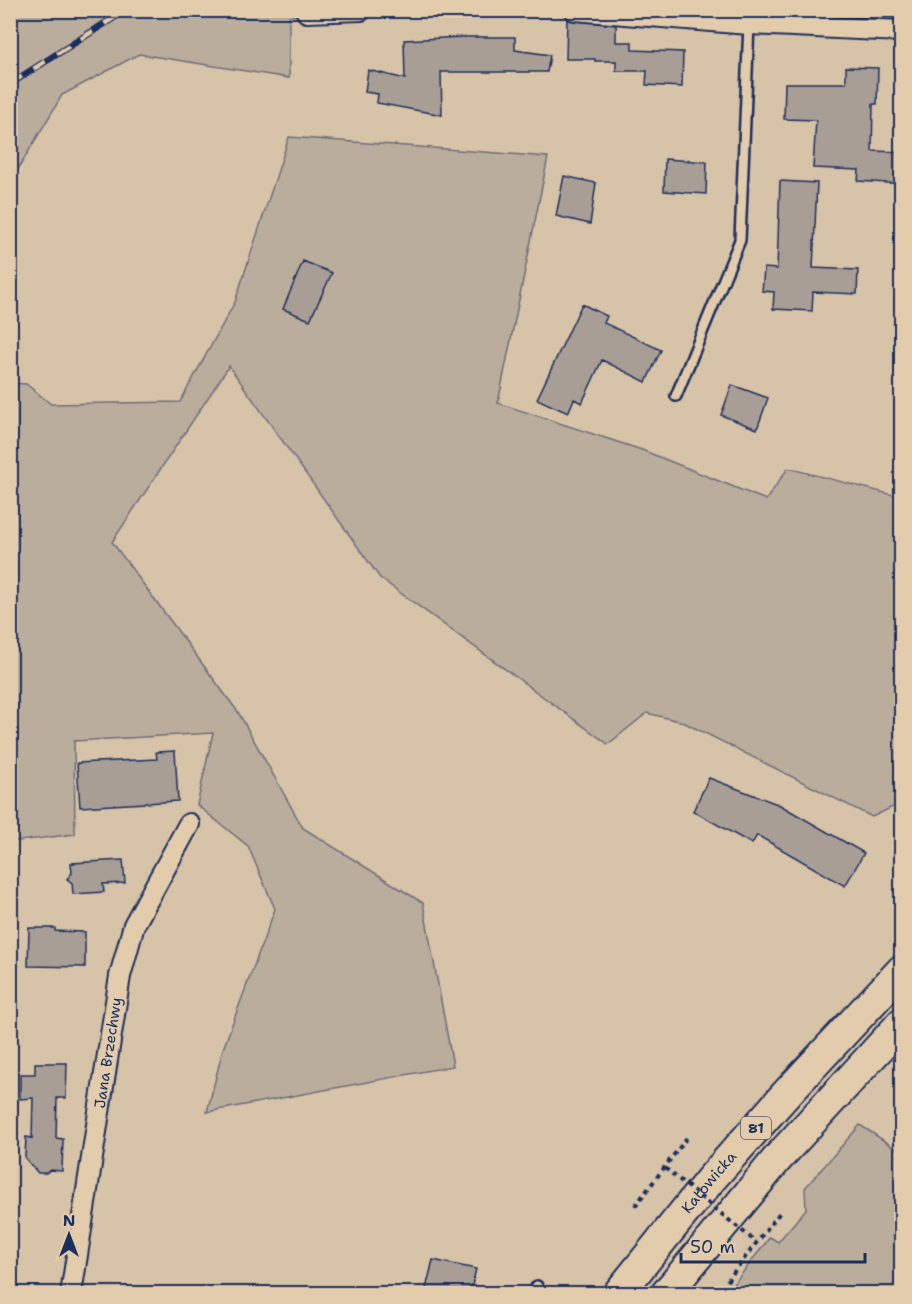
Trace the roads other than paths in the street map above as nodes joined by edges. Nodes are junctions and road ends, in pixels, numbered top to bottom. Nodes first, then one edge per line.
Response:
1 (361, 10) edge
2 (575, 10) edge
3 (307, 12) edge
4 (790, 18) edge
5 (749, 24) junction
6 (902, 31) edge
7 (676, 396) dead end
8 (189, 825) dead end
9 (902, 970) edge
10 (902, 1023) edge
11 (71, 1293) edge
12 (618, 1293) edge
13 (666, 1293) edge

1 - 3 street
2 - 5 street
4 - 5 street
4 - 6 street
5 - 7 lane
8 - 11 street, Jana Brzechwy
9 - 12 main road, Katowicka / 81
10 - 13 main road, 81

